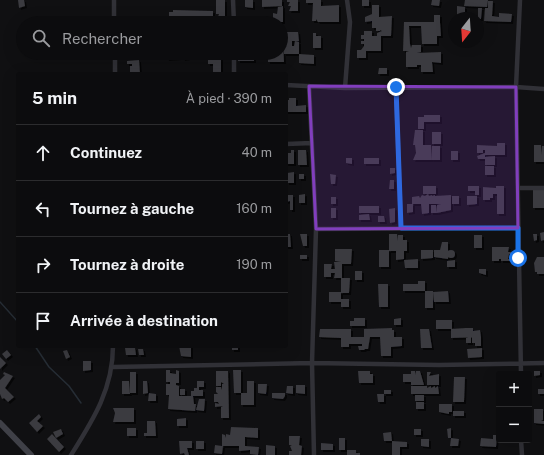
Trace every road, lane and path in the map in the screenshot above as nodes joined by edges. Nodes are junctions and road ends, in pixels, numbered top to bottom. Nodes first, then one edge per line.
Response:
1 (114, 0) edge
2 (233, 0) edge
3 (347, 0) edge
4 (520, 0) edge
5 (114, 16) edge
6 (234, 16) edge
7 (115, 60) edge
8 (234, 60) edge
9 (115, 72) edge
10 (234, 72) edge
11 (288, 85) edge
12 (309, 86) junction
13 (396, 87) junction
14 (516, 87) junction
15 (345, 88) junction
16 (544, 89) edge
17 (288, 144) edge
18 (312, 144) junction
19 (518, 188) junction
20 (544, 188) edge
21 (401, 228) junction
22 (518, 228) junction
23 (316, 229) junction
24 (113, 348) edge
25 (521, 362) junction
26 (312, 363) junction
27 (544, 363) edge
28 (113, 367) junction
29 (521, 371) edge
30 (0, 423) edge
31 (521, 443) edge
32 (31, 455) edge
33 (72, 455) edge
34 (314, 455) edge
35 (522, 455) edge

1 - 5 street
2 - 6 street
3 - 15 street
4 - 14 street
7 - 9 street
8 - 10 street
11 - 12 street
12 - 15 street
12 - 18 street
13 - 14 street
13 - 15 street
13 - 21 street
14 - 16 street
14 - 19 street
17 - 18 street
18 - 23 street
19 - 20 street
19 - 22 street
21 - 22 street
21 - 23 street
22 - 25 street
23 - 26 street
24 - 28 street
25 - 26 street
25 - 27 street
25 - 29 street
26 - 28 street
26 - 34 street
28 - 33 street
30 - 32 street
31 - 35 street

